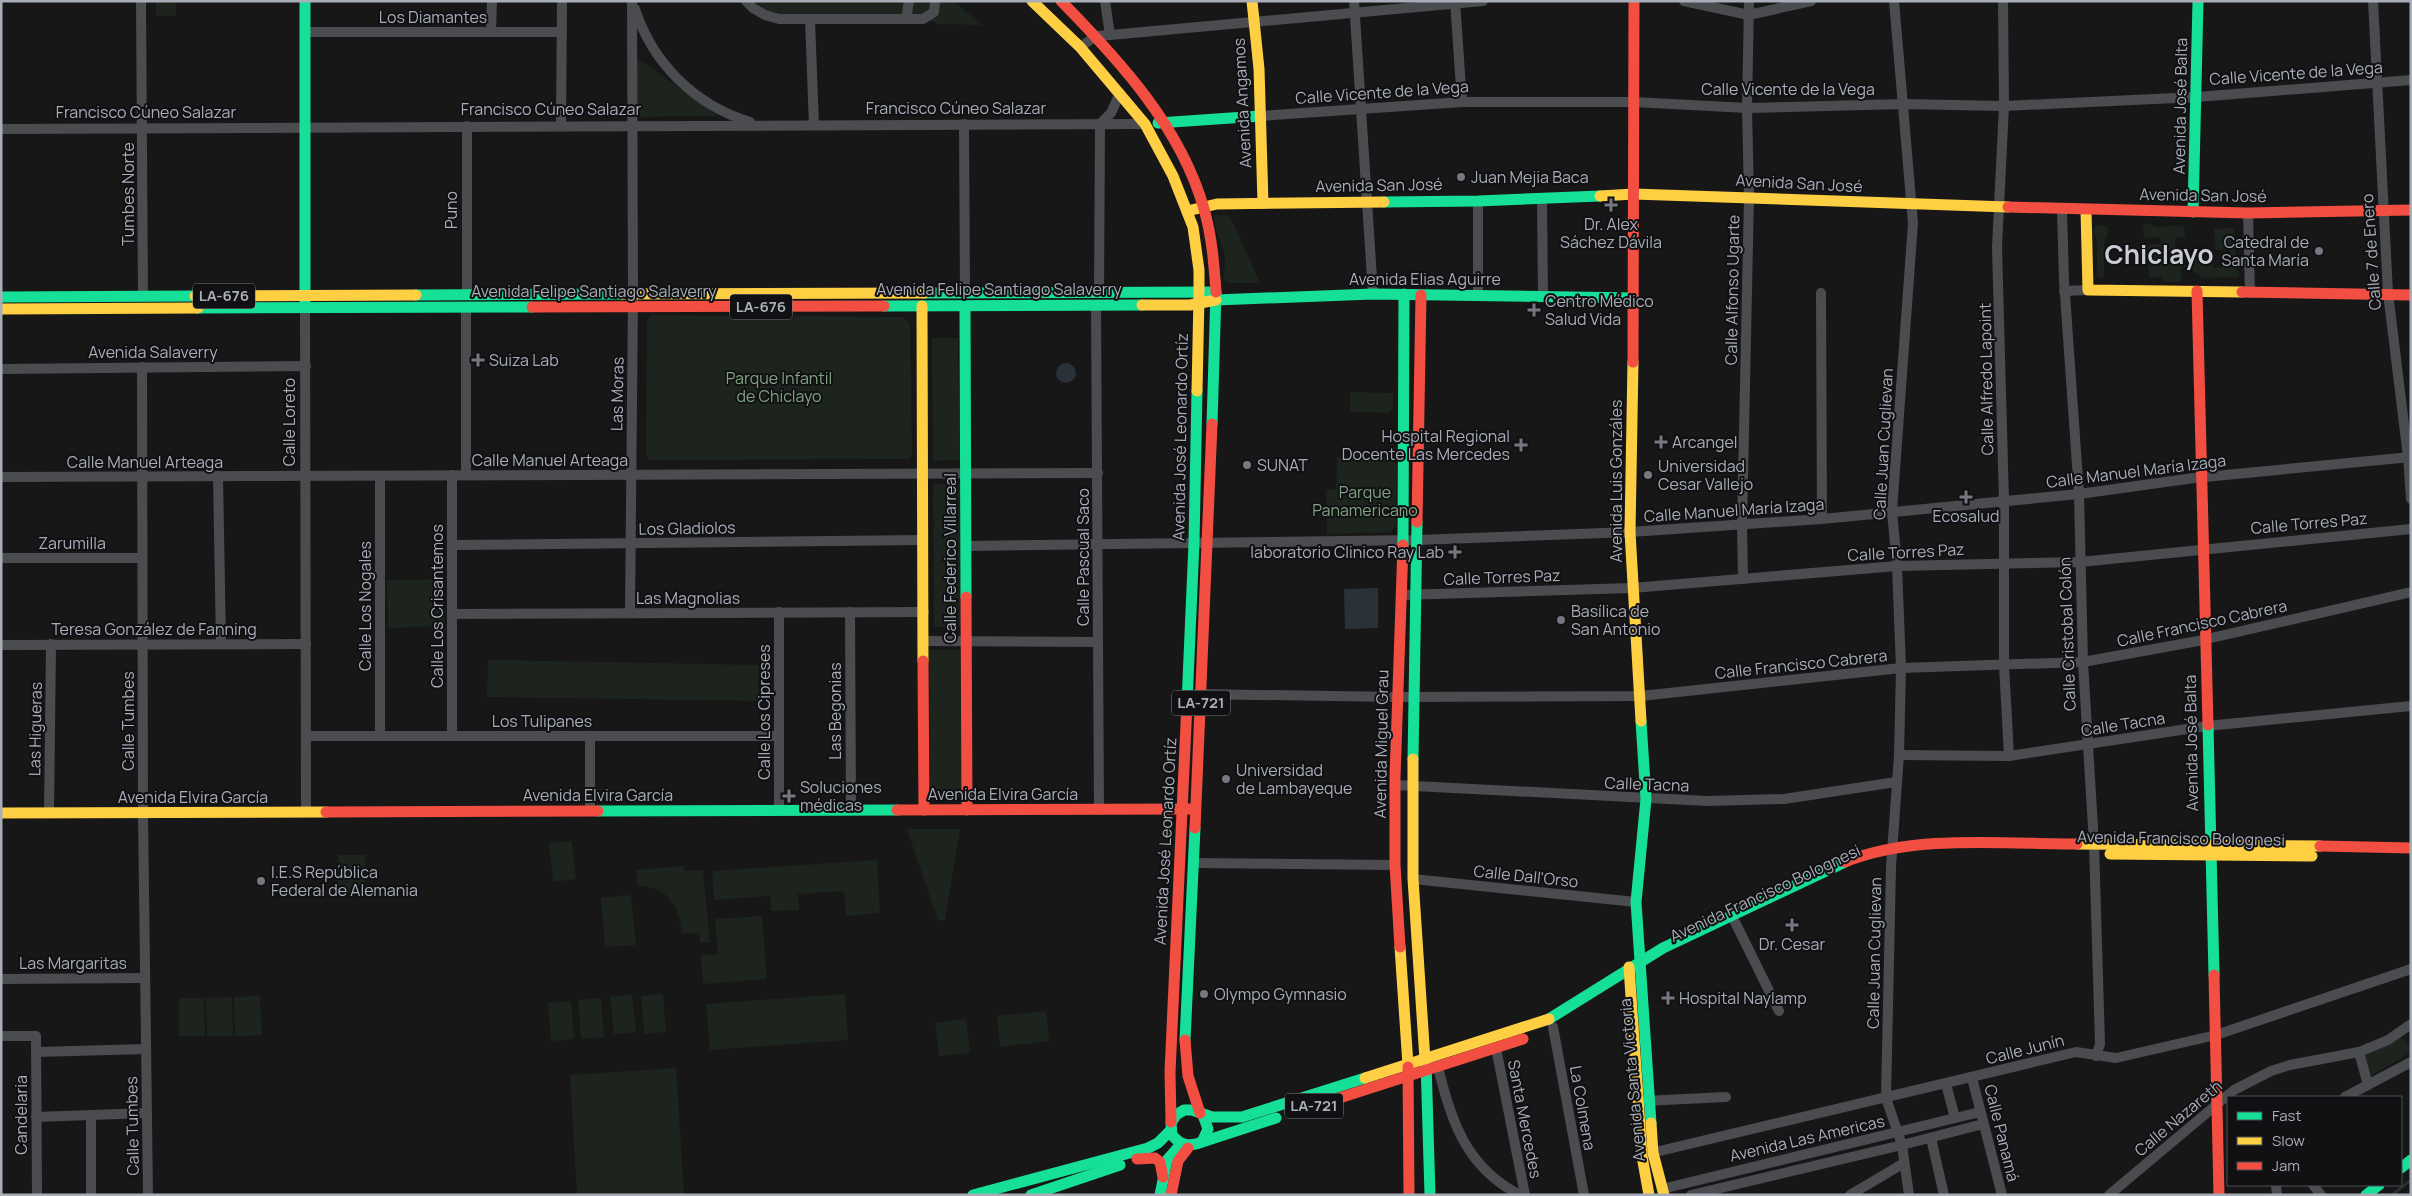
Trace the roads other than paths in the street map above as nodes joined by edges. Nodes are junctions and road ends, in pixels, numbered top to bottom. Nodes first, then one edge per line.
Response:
1 (141, 1) edge
2 (305, 1) edge
3 (492, 1) edge
4 (562, 1) edge
5 (633, 1) edge
6 (746, 1) edge
7 (908, 1) edge
8 (935, 1) edge
9 (1032, 1) edge
10 (1061, 1) edge
11 (1106, 1) edge
12 (1252, 1) edge
13 (1354, 1) edge
14 (1483, 1) edge
15 (1634, 1) edge
16 (1684, 1) edge
17 (1749, 1) edge
18 (1811, 1) edge
19 (1894, 1) edge
20 (2003, 1) edge
21 (2198, 1) edge
22 (2373, 1) edge
23 (1456, 2) edge
24 (1354, 13) junction
25 (1749, 15) junction
26 (906, 18) junction
27 (810, 20) junction
28 (1254, 21) junction
29 (305, 32) junction
30 (492, 32) junction
31 (562, 32) junction
32 (1110, 34) junction
33 (1096, 36) junction
34 (1080, 47) junction
35 (2411, 80) edge
36 (2377, 83) junction
37 (1120, 93) junction
38 (2197, 97) junction
39 (1462, 102) junction
40 (1634, 102) junction
41 (1903, 104) junction
42 (2004, 106) junction
43 (1359, 108) junction
44 (1747, 108) junction
45 (1260, 116) junction
46 (1164, 123) junction
47 (964, 124) junction
48 (1100, 124) junction
49 (1145, 124) junction
50 (561, 125) junction
51 (632, 125) junction
52 (761, 125) junction
53 (814, 125) junction
54 (306, 126) junction
55 (467, 126) junction
56 (142, 128) junction
57 (1, 129) edge
58 (1634, 194) junction
59 (1749, 197) junction
60 (1542, 199) junction
61 (1366, 200) junction
62 (1478, 200) junction
63 (1263, 203) junction
64 (1911, 205) junction
65 (1204, 206) junction
66 (1999, 208) junction
67 (2062, 210) junction
68 (2086, 210) junction
69 (2411, 210) edge
70 (1187, 211) junction
71 (2383, 211) junction
72 (2193, 212) junction
73 (2248, 213) junction
74 (2088, 290) junction
75 (2064, 291) junction
76 (2197, 291) junction
77 (965, 292) junction
78 (1199, 292) junction
79 (1821, 293) dead end
80 (2250, 293) junction
81 (1373, 294) junction
82 (1404, 294) junction
83 (2388, 294) junction
84 (2411, 294) edge
85 (467, 295) junction
86 (633, 295) junction
87 (1421, 295) junction
88 (143, 296) junction
89 (1216, 296) junction
90 (1478, 296) junction
91 (1, 297) edge
92 (1543, 297) junction
93 (1634, 298) junction
94 (1098, 299) junction
95 (305, 301) junction
96 (1199, 305) junction
97 (922, 306) junction
98 (965, 306) junction
99 (633, 307) junction
100 (1, 308) edge
101 (466, 308) junction
102 (306, 366) junction
103 (142, 367) junction
104 (1, 368) edge
105 (2410, 457) edge
106 (923, 473) junction
107 (966, 473) junction
108 (1098, 473) junction
109 (466, 475) junction
110 (632, 475) junction
111 (218, 476) junction
112 (306, 476) junction
113 (380, 476) junction
114 (452, 476) junction
115 (1, 477) edge
116 (142, 477) junction
117 (2201, 477) junction
118 (2078, 494) junction
119 (2411, 499) edge
120 (2004, 501) junction
121 (1892, 511) junction
122 (1822, 519) junction
123 (1742, 525) junction
124 (2411, 528) edge
125 (1630, 532) junction
126 (923, 540) junction
127 (1403, 540) junction
128 (1417, 540) junction
129 (1209, 542) junction
130 (1194, 543) junction
131 (631, 544) junction
132 (1098, 544) junction
133 (452, 545) junction
134 (966, 546) junction
135 (2203, 548) junction
136 (1, 558) edge
137 (142, 558) junction
138 (2002, 562) junction
139 (2080, 562) junction
140 (1897, 566) junction
141 (1743, 579) junction
142 (1632, 588) junction
143 (2411, 592) edge
144 (1402, 595) junction
145 (1416, 595) junction
146 (778, 612) junction
147 (850, 612) junction
148 (924, 612) junction
149 (630, 613) junction
150 (452, 614) junction
151 (2205, 639) junction
152 (924, 641) junction
153 (966, 641) junction
154 (1098, 642) junction
155 (51, 644) junction
156 (143, 644) junction
157 (221, 644) junction
158 (306, 644) junction
159 (1, 645) edge
160 (1190, 645) junction
161 (1204, 646) junction
162 (2083, 662) junction
163 (2004, 664) junction
164 (1901, 668) junction
165 (1188, 694) junction
166 (1201, 694) junction
167 (1641, 696) junction
168 (1397, 697) junction
169 (1414, 697) junction
170 (2411, 706) edge
171 (2207, 726) junction
172 (306, 736) junction
173 (380, 736) junction
174 (452, 736) junction
175 (590, 736) junction
176 (778, 736) junction
177 (2089, 744) junction
178 (1899, 755) junction
179 (2009, 756) junction
180 (1896, 782) junction
181 (1395, 785) junction
182 (1412, 787) junction
183 (1646, 799) junction
184 (1183, 809) junction
185 (1196, 809) junction
186 (851, 810) junction
187 (924, 810) junction
188 (967, 810) junction
189 (1099, 810) junction
190 (590, 811) junction
191 (779, 811) junction
192 (306, 812) junction
193 (1, 813) edge
194 (49, 813) junction
195 (143, 813) junction
196 (2411, 848) edge
197 (2094, 849) junction
198 (2210, 849) junction
199 (1892, 853) junction
200 (2411, 857) edge
201 (1195, 863) junction
202 (1395, 865) junction
203 (1413, 878) junction
204 (1636, 902) junction
205 (1735, 922) junction
206 (1634, 969) junction
207 (2411, 969) edge
208 (145, 978) junction
209 (1, 979) edge
210 (1779, 1012) dead end
211 (1553, 1027) junction
212 (2410, 1027) edge
213 (2216, 1035) junction
214 (1, 1036) edge
215 (1496, 1048) junction
216 (146, 1049) junction
217 (36, 1052) junction
218 (2359, 1052) junction
219 (2096, 1056) junction
220 (2411, 1062) edge
221 (1426, 1066) junction
222 (1438, 1067) junction
223 (1408, 1071) junction
224 (1188, 1076) junction
225 (1972, 1078) junction
226 (1946, 1084) junction
227 (2368, 1085) junction
228 (2237, 1094) edge
229 (2347, 1096) edge
230 (1726, 1097) dead end
231 (1886, 1098) junction
232 (2227, 1099) edge
233 (1643, 1101) junction
234 (2215, 1106) junction
235 (147, 1112) junction
236 (1980, 1112) junction
237 (1202, 1114) junction
238 (91, 1115) junction
239 (36, 1117) junction
240 (1242, 1117) junction
241 (1954, 1118) junction
242 (1983, 1124) junction
243 (1171, 1126) junction
244 (1898, 1133) junction
245 (1931, 1138) junction
246 (1202, 1142) junction
247 (1183, 1144) junction
248 (1902, 1145) junction
249 (1647, 1154) junction
250 (1137, 1160) junction
251 (1904, 1164) junction
252 (1163, 1183) junction
253 (2377, 1186) edge
254 (1663, 1192) edge
255 (1861, 1192) edge
256 (1646, 1194) edge
257 (37, 1195) edge
258 (91, 1195) edge
259 (148, 1195) edge
260 (973, 1195) edge
261 (1031, 1195) edge
262 (1160, 1195) edge
263 (1171, 1195) edge
264 (1409, 1195) edge
265 (1430, 1195) edge
266 (1520, 1195) edge
267 (1525, 1195) edge
268 (1584, 1195) edge
269 (1691, 1195) edge
270 (1850, 1195) edge
271 (1910, 1195) edge
272 (1944, 1195) edge
273 (2002, 1195) edge
274 (2109, 1195) edge
275 (2219, 1195) edge
276 (2366, 1195) edge

1 - 56 street, Tumbes Norte
2 - 29 main road, Calle Loreto
3 - 30 street
4 - 31 street
5 - 51 street, Las Moras
5 - 52 street
6 - 27 street
7 - 26 street
8 - 26 street
9 - 34 main road
10 - 33 main road
11 - 32 street
12 - 28 main road, Avenida Angamos
13 - 24 street
14 - 23 street
15 - 40 main road, Avenida Luis Gonzáles
16 - 25 street
17 - 25 street, Calle Alfonso Ugarte
18 - 25 street
19 - 41 street, Calle Juan Cuglievan
20 - 42 street, Calle Alfredo Lapoint
21 - 38 main road, Avenida José Balta
22 - 36 street, Calle 7 de Enero
23 - 24 street
23 - 39 street
24 - 28 street
24 - 43 street
25 - 44 street, Calle Alfonso Ugarte
26 - 27 street
27 - 53 street
28 - 32 street
28 - 45 main road, Avenida Angamos
29 - 30 street, Los Diamantes
29 - 54 main road, Calle Loreto
30 - 31 street, Los Diamantes
31 - 50 street
32 - 33 street
33 - 34 street
33 - 46 main road
34 - 37 main road
35 - 36 street, Calle Vicente de la Vega
36 - 38 street, Calle Vicente de la Vega
36 - 71 street, Calle 7 de Enero
37 - 48 street
37 - 49 main road
38 - 42 street, Calle Vicente de la Vega
38 - 72 main road, Avenida José Balta
39 - 40 street, Calle Vicente de la Vega
39 - 43 street, Calle Vicente de la Vega
40 - 44 street, Calle Vicente de la Vega
40 - 58 main road, Avenida Luis Gonzáles
41 - 42 street, Calle Vicente de la Vega
41 - 44 street, Calle Vicente de la Vega
41 - 64 street, Calle Juan Cuglievan
42 - 66 street, Calle Alfredo Lapoint
43 - 45 street, Calle Vicente de la Vega
43 - 61 street
44 - 59 street, Calle Alfonso Ugarte
45 - 46 main road, Calle Vicente de la Vega
45 - 63 main road, Avenida Angamos
46 - 49 main road, Francisco Cúneo Salazar
46 - 65 main road, LA-721
47 - 48 street, Francisco Cúneo Salazar
47 - 53 street, Francisco Cúneo Salazar
47 - 77 street
48 - 49 street, Francisco Cúneo Salazar
48 - 94 street, Calle Pascual Saco
49 - 70 main road, LA-721
50 - 51 street, Francisco Cúneo Salazar
50 - 55 street, Francisco Cúneo Salazar
51 - 52 street, Francisco Cúneo Salazar
51 - 86 street, Las Moras
52 - 53 street, Francisco Cúneo Salazar
54 - 55 street, Francisco Cúneo Salazar
54 - 56 street, Francisco Cúneo Salazar
54 - 95 main road, Calle Loreto
55 - 85 street, Puno
56 - 57 street, Francisco Cúneo Salazar
56 - 88 street, Tumbes Norte
58 - 59 main road, Avenida San José
58 - 60 main road, Avenida San José
58 - 93 main road, Avenida Luis Gonzáles
59 - 64 main road, Avenida San José
59 - 123 street, Calle Alfonso Ugarte
60 - 62 main road, Avenida San José
60 - 92 street
61 - 62 main road, Avenida San José
61 - 63 main road, Avenida San José
61 - 81 street
62 - 90 street
63 - 65 main road, Avenida San José
64 - 66 main road, Avenida San José
64 - 121 street, Calle Juan Cuglievan
65 - 70 main road, Avenida San José
65 - 89 main road, LA-721
66 - 67 main road, Avenida San José
66 - 120 street, Calle Alfredo Lapoint
67 - 68 main road, Avenida San José
67 - 75 street, Calle Cristobal Colón
68 - 72 main road, Avenida San José
68 - 74 main road
69 - 71 main road, Avenida San José
70 - 78 main road, LA-721
71 - 73 main road, Avenida San José
71 - 83 street, Calle 7 de Enero
72 - 73 main road, Avenida San José
73 - 80 street
74 - 75 street
74 - 76 main road
75 - 118 street, Calle Cristobal Colón
76 - 80 main road
76 - 117 main road, Avenida José Balta
77 - 86 main road, Avenida Felipe Santiago Salaverry / LA-676
77 - 94 main road, Avenida Felipe Santiago Salaverry / LA-676
78 - 89 main road, Avenida Felipe Santiago Salaverry / LA-676
78 - 94 main road, Avenida Felipe Santiago Salaverry / LA-676
78 - 96 main road, Avenida José Leonardo Ortíz / LA-721
79 - 122 street
80 - 83 main road
81 - 82 main road, Avenida Elias Aguirre
81 - 89 main road, Avenida Elias Aguirre
82 - 87 main road, Avenida Elias Aguirre
82 - 127 main road, Avenida Miguel Grau
83 - 84 main road
83 - 105 street, Calle 7 de Enero
85 - 86 main road, Avenida Felipe Santiago Salaverry / LA-676
85 - 95 main road, Avenida Felipe Santiago Salaverry / LA-676
86 - 99 street, Las Moras
87 - 90 main road, Avenida Elias Aguirre
87 - 128 main road, Avenida Miguel Grau
88 - 91 main road, Avenida Felipe Santiago Salaverry / LA-676
88 - 95 main road, Avenida Felipe Santiago Salaverry / LA-676
89 - 96 main road, Avenida Felipe Santiago Salaverry / LA-676
89 - 129 main road, Avenida José Leonardo Ortíz / LA-721
90 - 92 main road, Avenida Elias Aguirre
92 - 93 main road, Avenida Elias Aguirre
93 - 125 main road, Avenida Luis Gonzáles
94 - 96 main road, Avenida Felipe Santiago Salaverry / LA-676
94 - 98 main road, Avenida Felipe Santiago Salaverry / LA-676
94 - 108 street, Calle Pascual Saco
95 - 100 main road, Avenida Felipe Santiago Salaverry / LA-676
95 - 101 main road, Avenida Felipe Santiago Salaverry / LA-676
95 - 102 street, Calle Loreto
96 - 130 main road, Avenida José Leonardo Ortíz / LA-721
97 - 98 main road, Avenida Felipe Santiago Salaverry / LA-676
97 - 99 main road, Avenida Felipe Santiago Salaverry / LA-676
97 - 106 main road, Calle Federico Villarreal
98 - 107 main road, Calle Federico Villarreal
99 - 101 main road, Avenida Felipe Santiago Salaverry / LA-676
99 - 110 street, Las Moras
101 - 109 street
102 - 103 street, Avenida Salaverry
102 - 112 street, Calle Loreto
103 - 104 street, Avenida Salaverry
103 - 116 street, Calle Tumbes
105 - 117 street, Calle Manuel María Izaga
105 - 119 street, Calle 7 de Enero
106 - 107 street, Calle Manuel Arteaga
106 - 110 street, Calle Manuel Arteaga
106 - 126 main road, Calle Federico Villarreal
107 - 108 street, Calle Manuel Arteaga
107 - 134 main road, Calle Federico Villarreal
108 - 132 street, Calle Pascual Saco
109 - 110 street, Calle Manuel Arteaga
109 - 114 street, Calle Manuel Arteaga
110 - 131 street, Las Moras
111 - 112 street, Calle Manuel Arteaga
111 - 116 street, Calle Manuel Arteaga
111 - 157 street
112 - 113 street, Calle Manuel Arteaga
112 - 158 street, Calle Loreto
113 - 114 street, Calle Manuel Arteaga
113 - 173 street, Calle Los Nogales
114 - 133 street, Calle Los Crisantemos
115 - 116 street, Calle Manuel Arteaga
116 - 137 street, Calle Tumbes
117 - 118 street, Calle Manuel María Izaga
117 - 135 main road, Avenida José Balta
118 - 120 street, Calle Manuel María Izaga
118 - 139 street, Calle Cristobal Colón
120 - 121 street, Calle Manuel María Izaga
120 - 138 street, Calle Alfredo Lapoint
121 - 122 street, Calle Manuel María Izaga
121 - 140 street, Calle Juan Cuglievan
122 - 123 street, Calle Manuel María Izaga
123 - 125 street, Calle Manuel María Izaga
123 - 141 street, Calle Alfonso Ugarte
124 - 135 street, Calle Torres Paz
125 - 128 street, Calle Manuel María Izaga
125 - 142 main road, Avenida Luis Gonzáles
126 - 131 street, Los Gladiolos
126 - 148 main road, Calle Federico Villarreal
127 - 128 street, Calle Manuel María Izaga
127 - 129 street, Calle Manuel María Izaga
127 - 144 main road, Avenida Miguel Grau
128 - 145 main road, Avenida Miguel Grau
129 - 130 street, Calle Manuel María Izaga
129 - 161 main road, Avenida José Leonardo Ortíz / LA-721
130 - 132 street, Calle Manuel María Izaga
130 - 160 main road, Avenida José Leonardo Ortíz / LA-721
131 - 133 street, Los Gladiolos
131 - 149 street, Las Moras
132 - 134 street, Calle Manuel María Izaga
132 - 154 street, Calle Pascual Saco
133 - 150 street, Calle Los Crisantemos
134 - 153 main road, Calle Federico Villarreal
135 - 139 street, Calle Torres Paz
135 - 151 main road, Avenida José Balta
136 - 137 street, Zarumilla
137 - 156 street, Calle Tumbes
138 - 139 street, Calle Torres Paz
138 - 140 street, Calle Torres Paz
138 - 163 street, Calle Alfredo Lapoint
139 - 162 street, Calle Cristobal Colón
140 - 141 street, Calle Torres Paz
140 - 164 street, Calle Juan Cuglievan
141 - 142 street, Calle Torres Paz
142 - 145 street, Calle Torres Paz
142 - 167 main road, Avenida Luis Gonzáles
143 - 151 street, Calle Francisco Cabrera
144 - 145 street, Calle Torres Paz
144 - 168 main road, Avenida Miguel Grau
145 - 169 main road, Avenida Miguel Grau
146 - 147 street, Las Magnolias
146 - 149 street, Las Magnolias
146 - 176 street, Calle Los Cipreses
147 - 148 street, Las Magnolias
147 - 186 street, Las Begonias
148 - 152 main road, Calle Federico Villarreal
149 - 150 street, Las Magnolias
150 - 174 street, Calle Los Crisantemos
151 - 162 street, Calle Francisco Cabrera
151 - 171 main road, Avenida José Balta
152 - 153 street
152 - 187 main road, Calle Federico Villarreal
153 - 154 street
153 - 188 main road, Calle Federico Villarreal
154 - 189 street, Calle Pascual Saco
155 - 156 street, Teresa González de Fanning
155 - 159 street, Teresa González de Fanning
155 - 194 street, Las Higueras
156 - 157 street, Teresa González de Fanning
156 - 195 street, Calle Tumbes
157 - 158 street, Teresa González de Fanning
158 - 172 street, Calle Loreto
160 - 161 main road
160 - 165 main road, Avenida José Leonardo Ortíz / LA-721
161 - 166 main road, Avenida José Leonardo Ortíz / LA-721
162 - 163 street, Calle Francisco Cabrera
162 - 177 street, Calle Cristobal Colón
163 - 164 street, Calle Francisco Cabrera
163 - 179 street, Calle Alfredo Lapoint
164 - 167 street, Calle Francisco Cabrera
164 - 178 street, Calle Juan Cuglievan
165 - 166 street, Calle Francisco Cabrera
165 - 184 main road, Avenida José Leonardo Ortíz / LA-721
166 - 168 street, Calle Francisco Cabrera
166 - 185 main road, Avenida José Leonardo Ortíz / LA-721
167 - 169 street, Calle Francisco Cabrera
167 - 183 main road, Avenida Luis Gonzáles
168 - 169 street, Calle Francisco Cabrera
168 - 181 main road, Avenida Miguel Grau
169 - 182 main road, Avenida Miguel Grau
170 - 171 street, Calle Tacna
171 - 177 street, Calle Tacna
171 - 198 main road, Avenida José Balta
172 - 173 street, Los Tulipanes
172 - 192 street, Calle Loreto
173 - 174 street, Los Tulipanes
174 - 175 street, Los Tulipanes
175 - 176 street, Los Tulipanes
175 - 190 street
176 - 191 street, Calle Los Cipreses
177 - 179 street, Calle Tacna
177 - 197 street, Calle Cristobal Colón
178 - 179 street, Calle Tacna
178 - 180 street, Calle Juan Cuglievan
180 - 183 street, Calle Tacna
180 - 199 street, Calle Juan Cuglievan
181 - 182 street, Calle Tacna
181 - 202 main road, Avenida Miguel Grau
182 - 183 street, Calle Tacna
182 - 203 main road, Avenida Miguel Grau
183 - 204 main road, Avenida Luis Gonzáles
184 - 185 main road, Avenida Elvira García
184 - 189 main road, Avenida Elvira García
184 - 243 main road, Avenida José Leonardo Ortíz / LA-721
185 - 201 main road, Avenida José Leonardo Ortíz / LA-721
186 - 187 main road, Avenida Elvira García
186 - 191 main road, Avenida Elvira García
187 - 188 main road, Avenida Elvira García
188 - 189 main road, Avenida Elvira García
190 - 191 main road, Avenida Elvira García
190 - 192 main road, Avenida Elvira García
192 - 195 main road, Avenida Elvira García
193 - 194 main road, Avenida Elvira García
194 - 195 main road, Avenida Elvira García
195 - 208 street, Calle Tumbes
196 - 198 main road, Avenida Francisco Bolognesi
197 - 198 main road, Avenida Francisco Bolognesi
197 - 199 main road, Avenida Francisco Bolognesi
197 - 219 street, Calle Cristobal Colón
198 - 200 main road, Avenida Francisco Bolognesi
198 - 213 main road, Avenida José Balta
199 - 205 main road, Avenida Francisco Bolognesi
199 - 206 main road, Avenida Francisco Bolognesi
199 - 231 street, Calle Juan Cuglievan
201 - 202 street
201 - 224 main road, Avenida José Leonardo Ortíz / LA-721
202 - 223 main road, Avenida Miguel Grau
203 - 204 street, Calle Dall'Orso
203 - 221 main road, Avenida Miguel Grau
204 - 206 main road, Avenida Luis Gonzáles
205 - 206 main road, Avenida Francisco Bolognesi
205 - 210 street
206 - 211 main road, Avenida Francisco Bolognesi
206 - 221 main road, Avenida Francisco Bolognesi
206 - 233 main road, Avenida Santa Victoria
207 - 213 street, Calle Junín
208 - 209 street, Las Margaritas
208 - 216 street, Calle Tumbes
211 - 215 main road, Avenida Francisco Bolognesi
211 - 268 street, La Colmena
212 - 218 street, Calle Nazareth
213 - 219 street, Calle Junín
213 - 234 main road, Avenida José Balta
214 - 217 street, Candelaria
215 - 222 main road, Avenida Francisco Bolognesi
215 - 267 street, Santa Mercedes
216 - 217 street
216 - 235 street, Calle Tumbes
217 - 239 street, Candelaria
218 - 227 street
218 - 228 street, Calle Nazareth
219 - 225 street, Calle Junín
220 - 227 street
221 - 222 main road, Avenida Francisco Bolognesi
221 - 223 main road, Avenida Francisco Bolognesi / LA-721
221 - 265 main road, Avenida Miguel Grau
222 - 266 street
223 - 240 main road, Avenida Francisco Bolognesi / LA-721
223 - 246 main road, Avenida Francisco Bolognesi / LA-721
223 - 264 main road, Avenida Miguel Grau
224 - 237 main road, Avenida José Leonardo Ortíz / LA-721
224 - 240 main road, LA-721
225 - 226 street, Calle Junín
225 - 236 street, Calle Panamá
226 - 231 street, Calle Junín
226 - 241 street
227 - 229 street
230 - 233 street
231 - 244 street
231 - 249 street, Calle Junín
232 - 234 street, Calle Nazareth
233 - 249 main road, Avenida Santa Victoria
234 - 274 street, Calle Nazareth
234 - 275 main road, Avenida José Balta
235 - 238 street
235 - 259 street, Calle Tumbes
236 - 241 street, Avenida Las Americas
236 - 242 street, Calle Panamá
237 - 240 main road, Avenida Francisco Bolognesi / LA-721
237 - 243 main road, LA-721
237 - 246 main road, LA-721
238 - 239 street
238 - 258 street
239 - 257 street, Candelaria
241 - 244 street, Avenida Las Americas
242 - 245 street, Avenida Las Americas
242 - 273 street, Calle Panamá
243 - 247 main road, LA-721
243 - 260 main road
244 - 248 street
244 - 254 street, Avenida Las Americas
245 - 248 street, Avenida Las Americas
245 - 272 street
246 - 247 main road, LA-721
247 - 250 main road
247 - 252 main road
247 - 263 main road
248 - 251 street
248 - 269 street, Avenida Las Americas
249 - 254 main road, Avenida Santa Victoria
249 - 256 main road, Avenida Santa Victoria
250 - 252 main road
250 - 261 main road
251 - 255 street
251 - 271 street
252 - 262 main road
253 - 276 main road
254 - 256 main road, Avenida Las Americas
255 - 270 street

